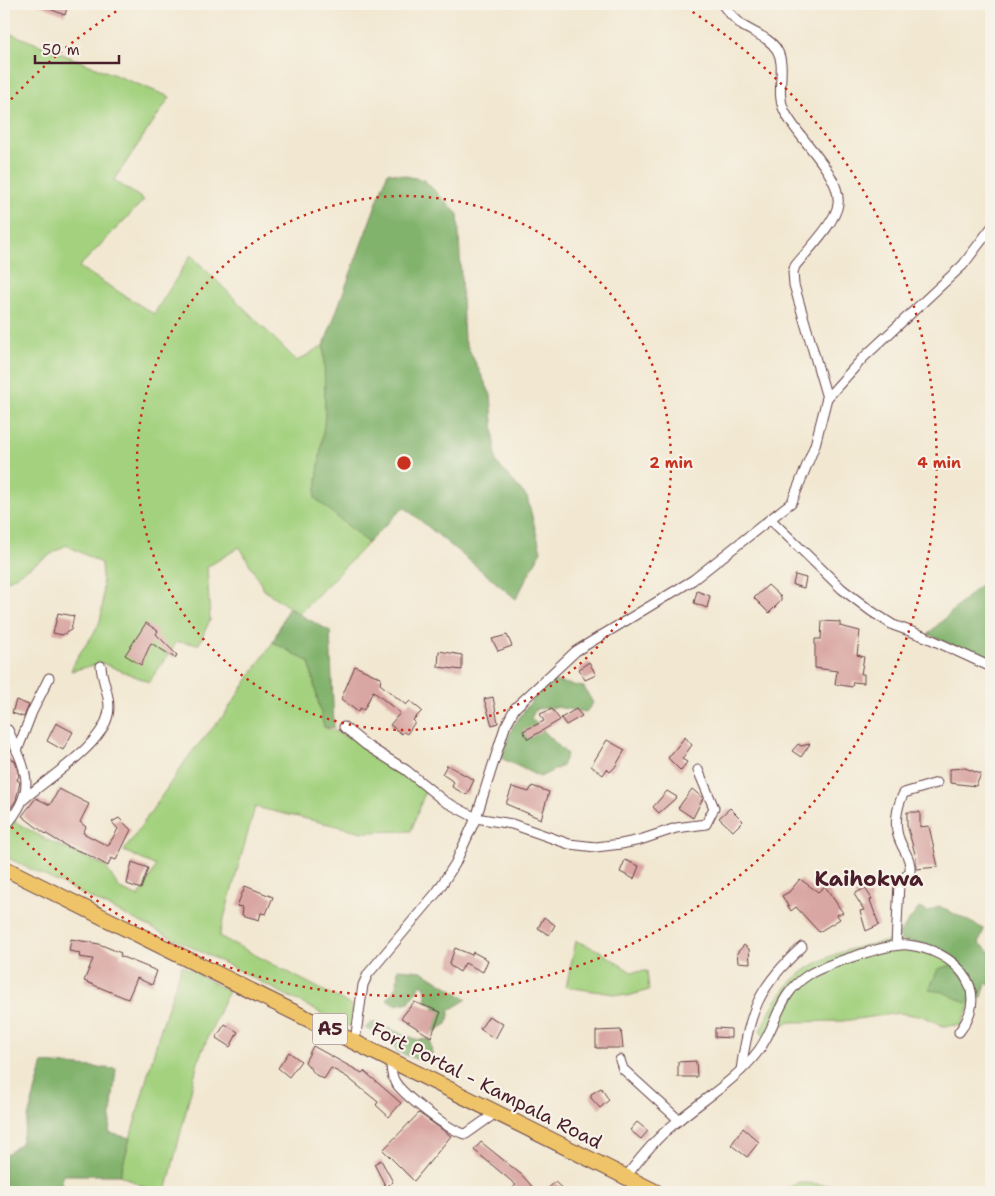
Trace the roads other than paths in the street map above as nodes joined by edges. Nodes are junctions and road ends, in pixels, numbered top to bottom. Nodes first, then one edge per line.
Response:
1 (722, 4) edge
2 (991, 228) edge
3 (827, 398) junction
4 (770, 519) junction
5 (100, 666) dead end
6 (991, 667) edge
7 (49, 678) dead end
8 (344, 727) dead end
9 (8, 730) dead end
10 (17, 751) junction
11 (698, 770) dead end
12 (937, 783) dead end
13 (24, 799) junction
14 (476, 818) junction
15 (4, 828) edge
16 (4, 868) edge
17 (896, 945) junction
18 (802, 947) dead end
19 (958, 1032) dead end
20 (355, 1041) junction
21 (620, 1060) dead end
22 (391, 1061) junction
23 (741, 1070) junction
24 (497, 1112) junction
25 (679, 1120) junction
26 (630, 1184) edge
27 (656, 1192) edge

1 - 3 street
2 - 3 street
3 - 4 street
4 - 6 street
4 - 14 street
5 - 13 street
7 - 10 street
8 - 14 street
9 - 10 street
10 - 13 street
11 - 14 street
12 - 17 street
13 - 15 street
14 - 20 street
16 - 20 highway, Fort Portal - Kampala Road / A5
17 - 19 street
17 - 23 street
18 - 23 street
20 - 22 highway, Fort Portal - Kampala Road / A5
21 - 25 street
22 - 24 highway, Fort Portal - Kampala Road / A5
22 - 24 street
23 - 25 street
24 - 26 highway, Fort Portal - Kampala Road / A5
25 - 26 street
26 - 27 highway, Fort Portal - Kampala Road / A5

